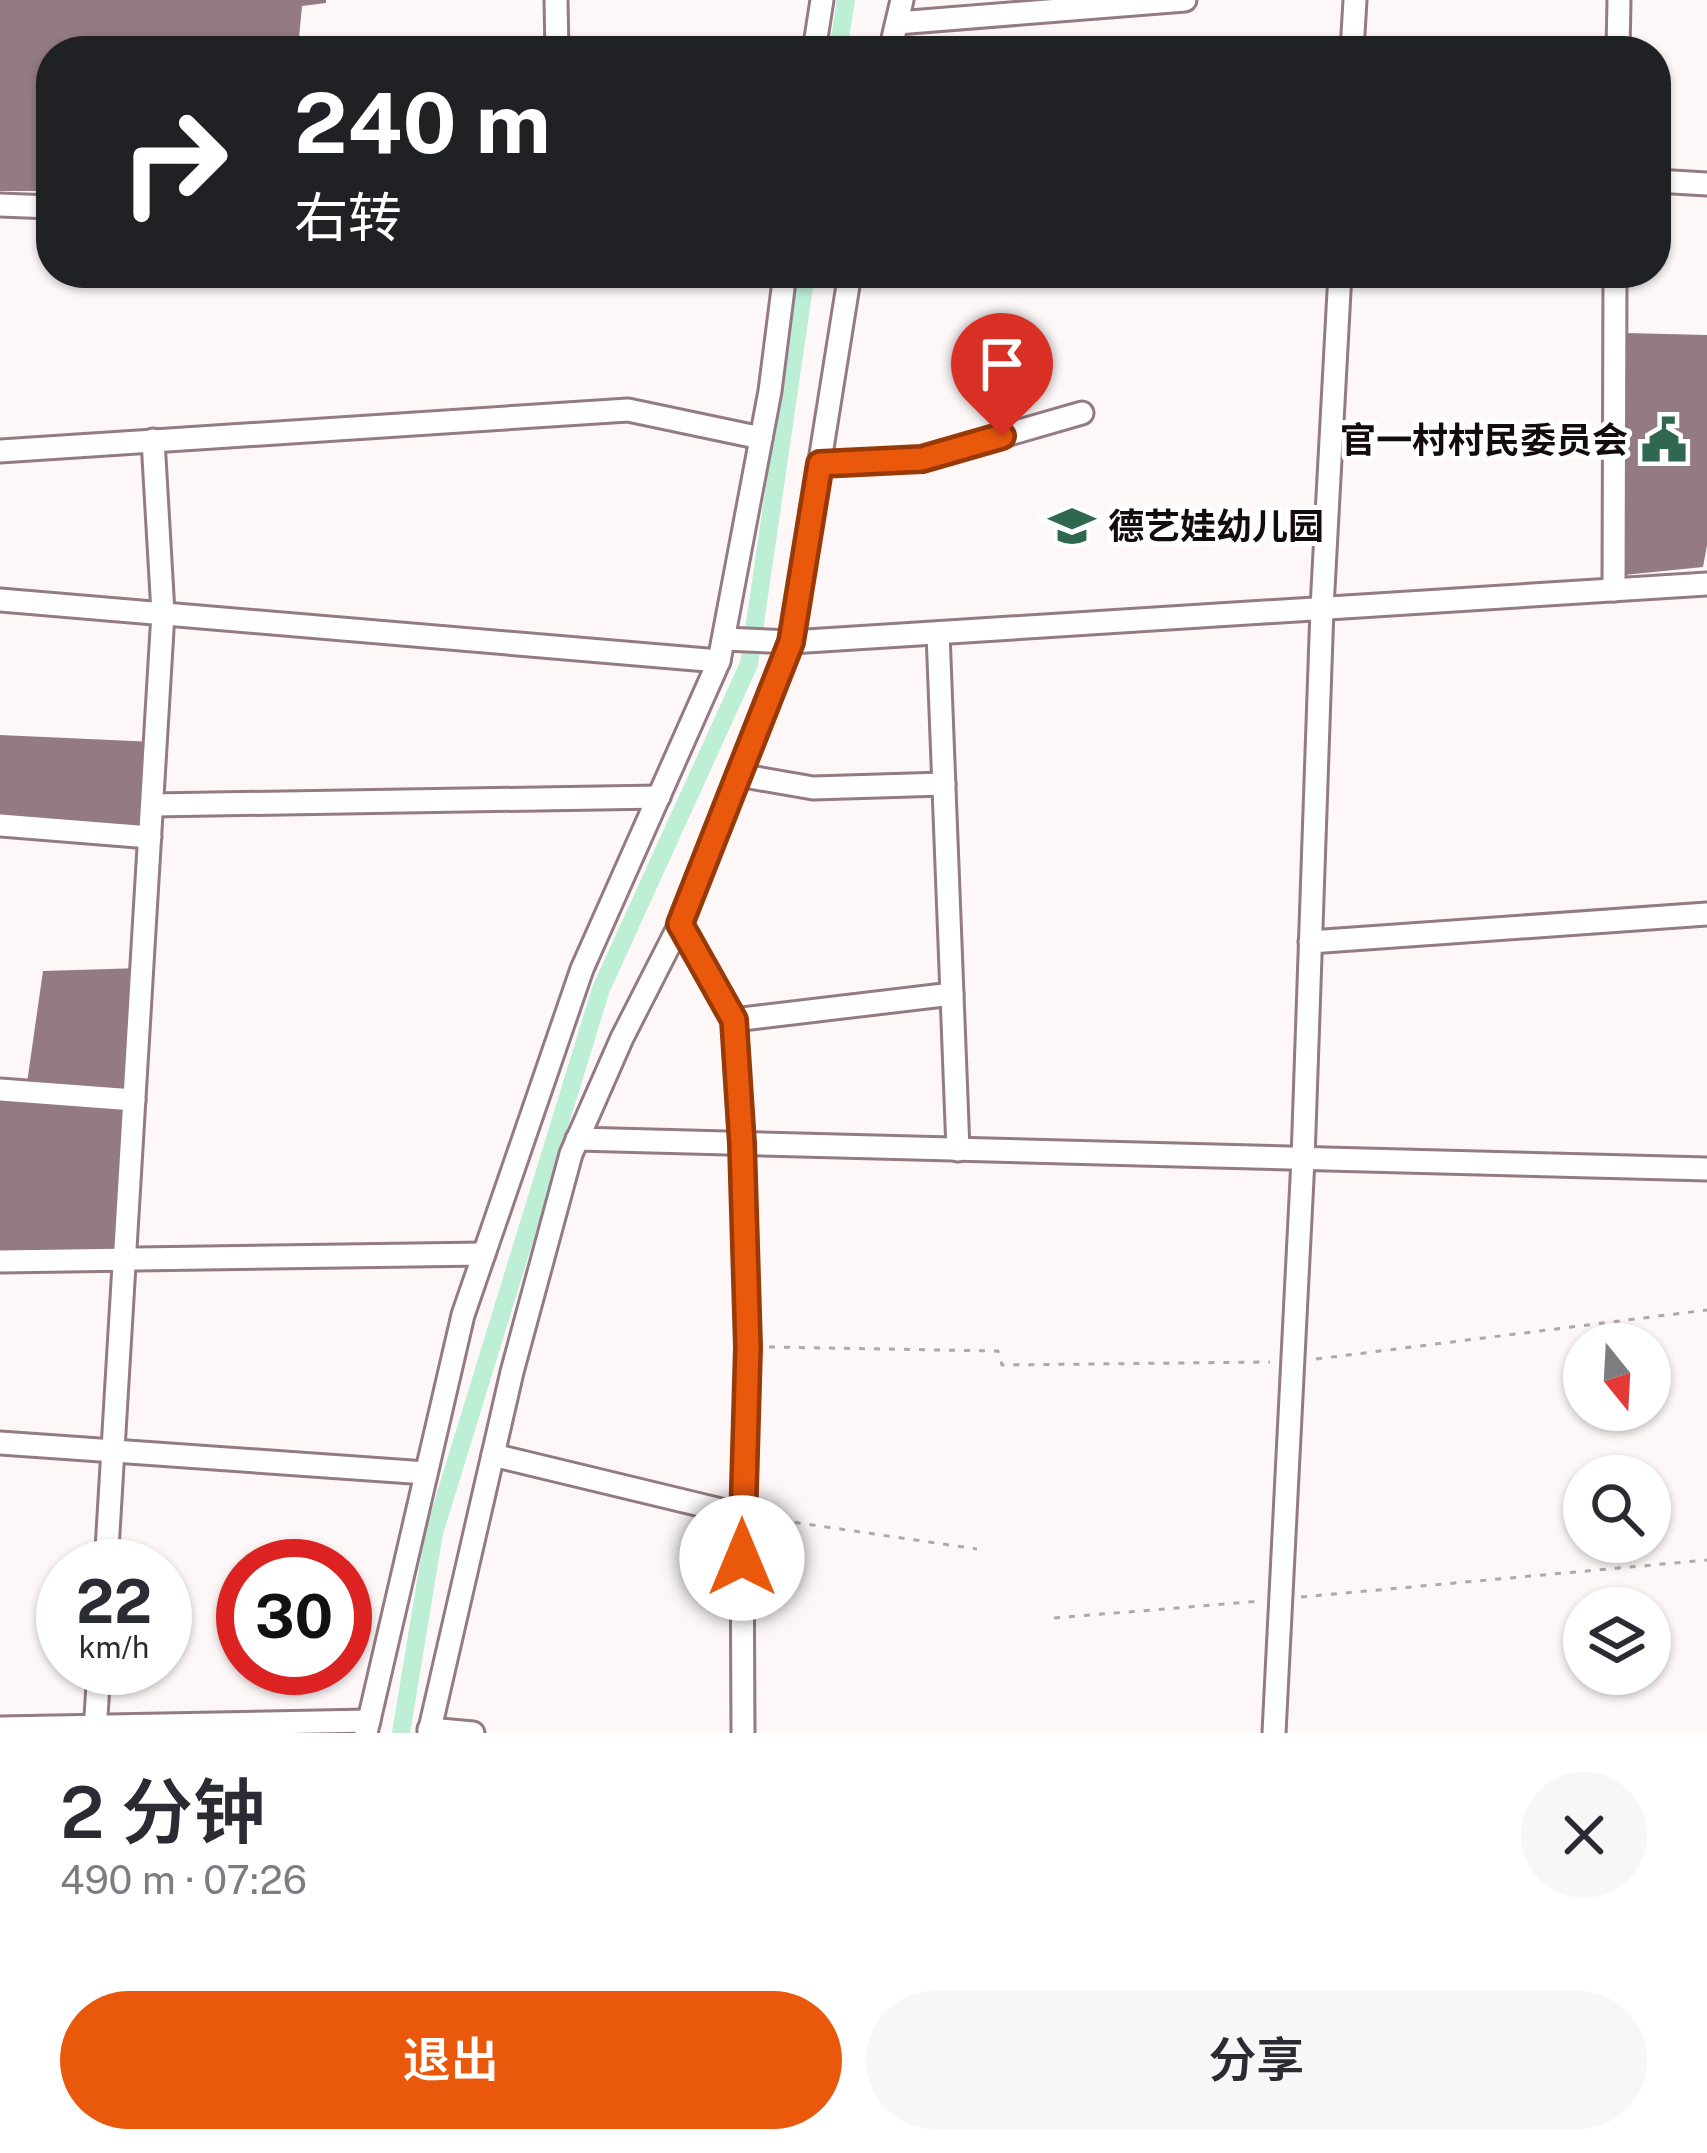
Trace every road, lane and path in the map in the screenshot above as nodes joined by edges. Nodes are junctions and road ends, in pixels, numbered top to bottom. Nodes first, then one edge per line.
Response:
1 (556, 0) edge
2 (822, 0) edge
3 (1185, 0) edge
4 (1355, 0) edge
5 (1619, 0) edge
6 (899, 11) edge
7 (557, 36) edge
8 (816, 36) edge
9 (1353, 36) edge
10 (1618, 36) edge
11 (1671, 182) edge
12 (1707, 184) edge
13 (0, 205) edge
14 (36, 206) edge
15 (782, 288) edge
16 (848, 288) edge
17 (1339, 288) edge
18 (1615, 288) edge
19 (1082, 413) dead end
20 (761, 438) junction
21 (153, 440) junction
22 (0, 452) edge
23 (820, 464) junction
24 (1707, 584) edge
25 (1614, 590) junction
26 (0, 600) edge
27 (1322, 608) junction
28 (163, 613) junction
29 (938, 633) junction
30 (791, 642) junction
31 (722, 650) junction
32 (738, 775) junction
33 (944, 784) junction
34 (659, 797) junction
35 (152, 805) junction
36 (0, 825) edge
37 (150, 837) junction
38 (1707, 914) edge
39 (680, 924) junction
40 (1310, 942) junction
41 (952, 994) junction
42 (734, 1020) junction
43 (0, 1090) edge
44 (134, 1100) junction
45 (577, 1139) junction
46 (742, 1144) junction
47 (958, 1150) junction
48 (1303, 1159) junction
49 (1707, 1169) edge
50 (484, 1254) junction
51 (124, 1259) junction
52 (0, 1261) edge
53 (1707, 1310) edge
54 (748, 1347) junction
55 (1292, 1362) junction
56 (0, 1443) edge
57 (112, 1451) junction
58 (493, 1455) junction
59 (426, 1473) junction
60 (742, 1515) junction
61 (107, 1539) edge
62 (977, 1549) dead end
63 (1707, 1560) edge
64 (1279, 1599) junction
65 (1054, 1618) dead end
66 (98, 1695) edge
67 (367, 1727) edge
68 (0, 1728) edge
69 (96, 1730) edge
70 (429, 1731) edge
71 (473, 1733) edge
72 (743, 1733) edge
73 (1274, 1733) edge

1 - 7 street
2 - 8 street
3 - 6 street
4 - 9 street
5 - 10 street
11 - 12 street
13 - 14 street
15 - 20 street
16 - 23 street
17 - 27 street
18 - 25 street
19 - 23 street
20 - 21 street
20 - 31 street
21 - 22 street
21 - 28 street
23 - 30 street
24 - 25 street
25 - 27 street
26 - 28 street
27 - 29 street
27 - 40 street
28 - 31 street
28 - 35 street
29 - 30 street
29 - 33 street
30 - 31 street
30 - 32 street
31 - 34 street
32 - 33 street
32 - 39 street
33 - 41 street
34 - 35 street
34 - 50 street
35 - 37 street
36 - 37 street
37 - 44 street
38 - 40 street
39 - 42 street
39 - 45 street
40 - 48 street
41 - 42 street
41 - 47 street
42 - 46 street
43 - 44 street
44 - 51 street
45 - 46 street
45 - 58 street
46 - 47 street
46 - 54 street
47 - 48 street
48 - 49 street
48 - 55 street
50 - 51 street
50 - 59 street
51 - 52 street
51 - 57 street
53 - 55 path
54 - 55 path
54 - 60 street
55 - 64 street
56 - 57 street
57 - 59 street
57 - 61 street
58 - 60 street
58 - 70 street
59 - 67 street
60 - 62 path
60 - 72 street
63 - 64 path
64 - 65 path
64 - 73 street
66 - 69 street
67 - 69 street
68 - 69 street
70 - 71 street

